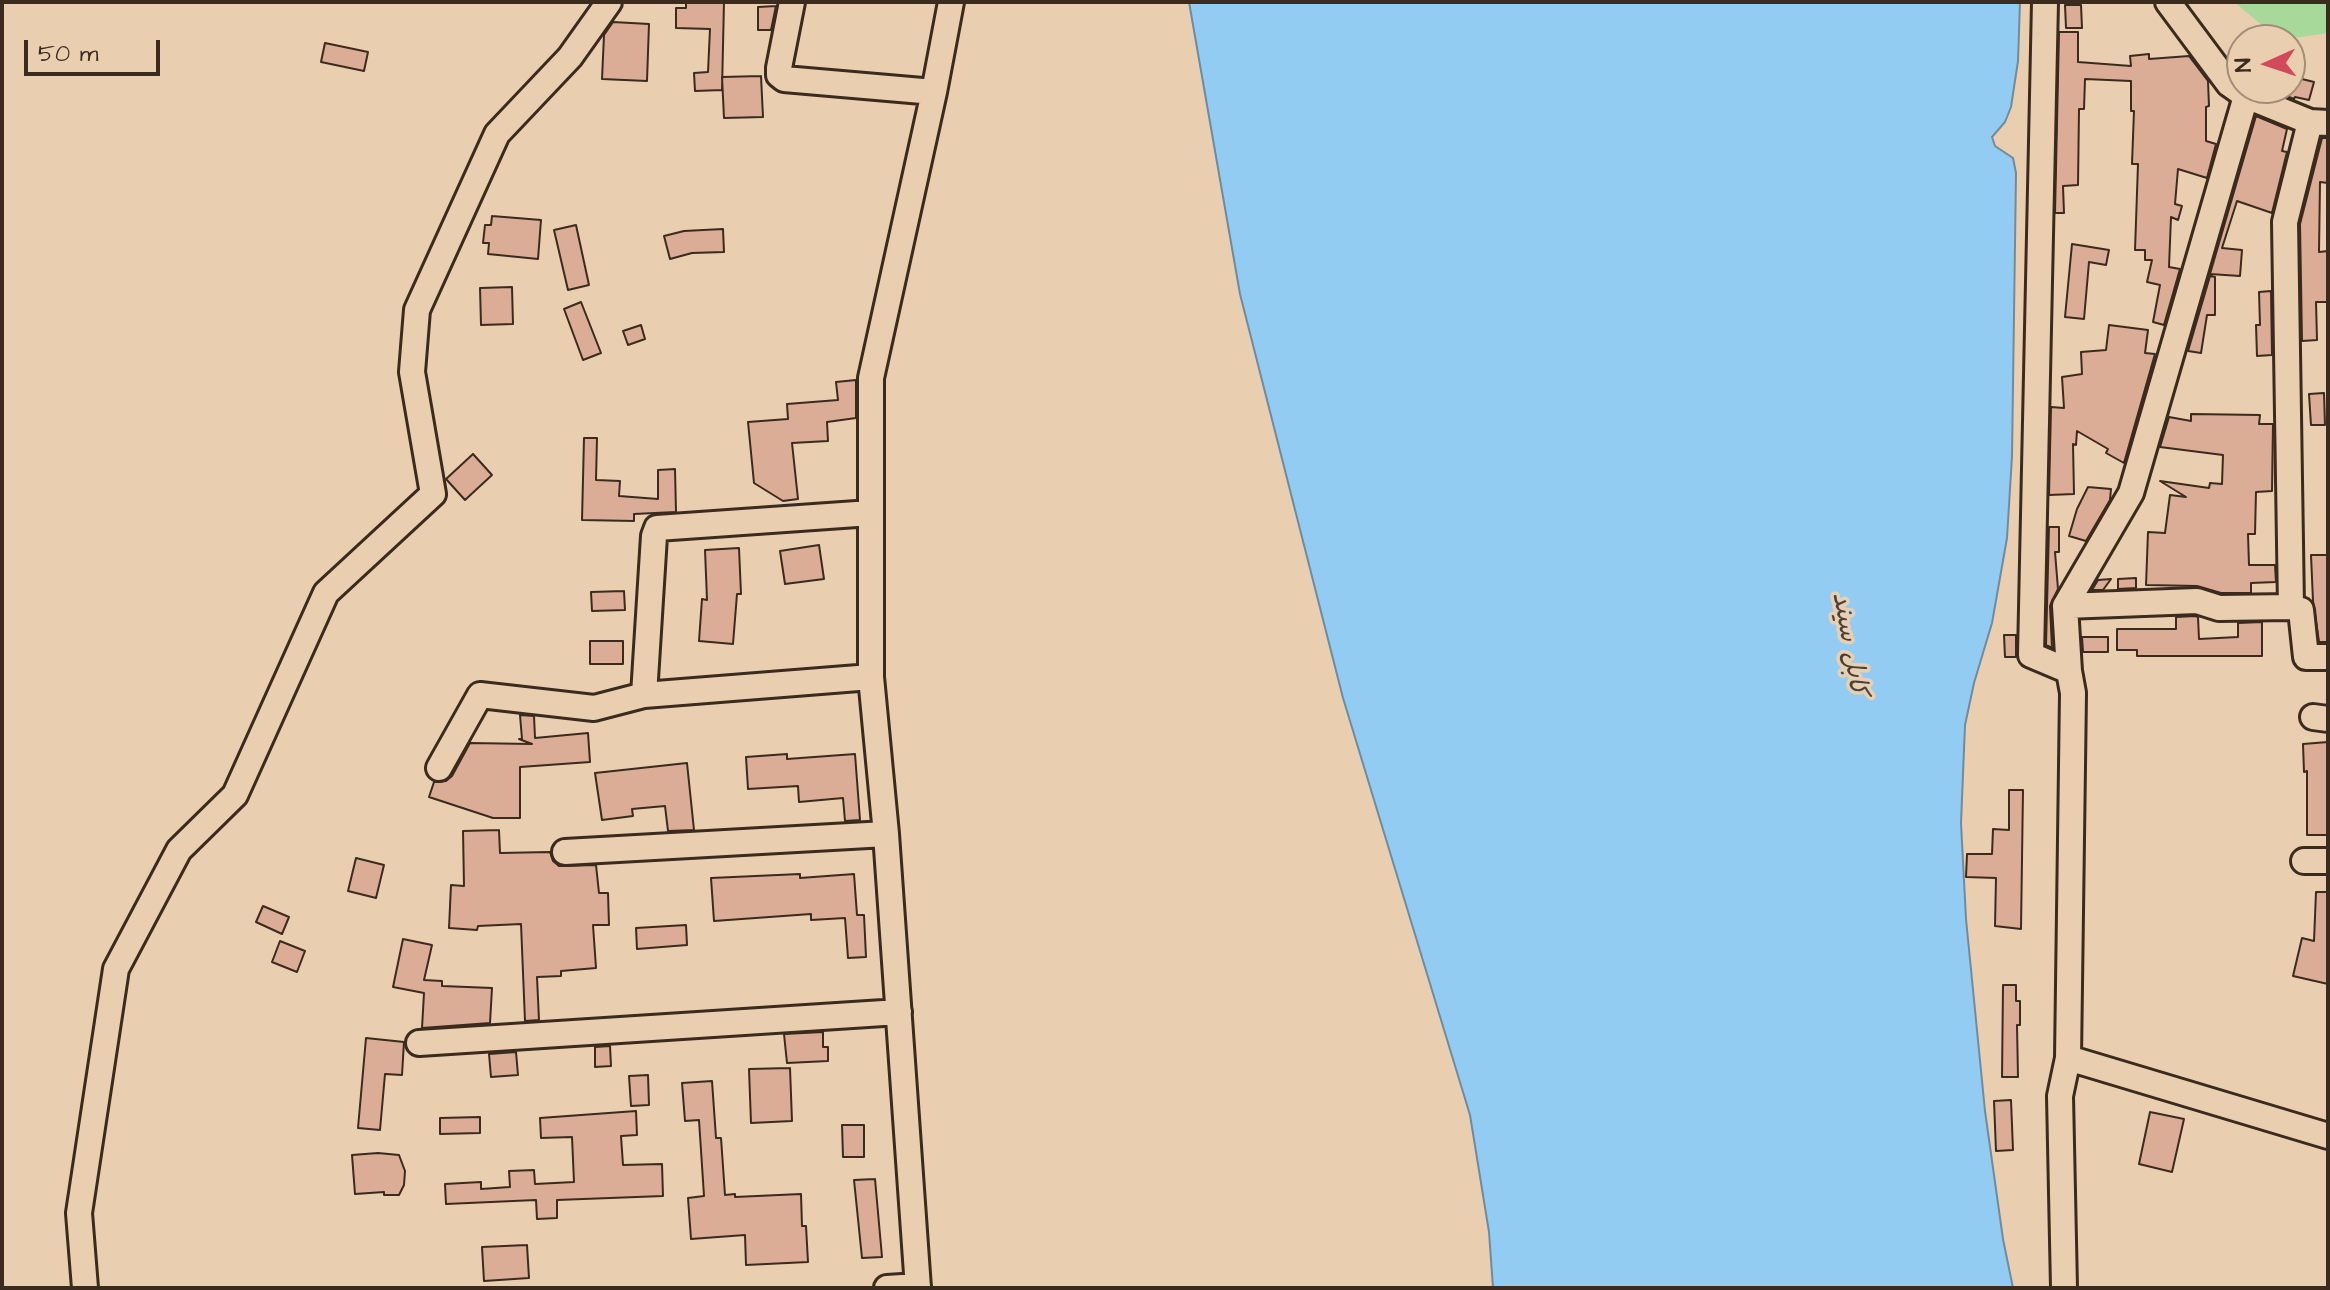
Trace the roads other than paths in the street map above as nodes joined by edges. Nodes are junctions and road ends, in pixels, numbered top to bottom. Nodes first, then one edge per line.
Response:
1 (609, 2) edge
2 (792, 2) edge
3 (951, 2) edge
4 (2045, 2) edge
5 (2168, 2) edge
6 (2226, 80) edge
7 (934, 92) junction
8 (2244, 104) edge
9 (2268, 104) edge
10 (2319, 123) edge
11 (871, 513) junction
12 (2065, 606) junction
13 (2291, 607) junction
14 (2328, 657) edge
15 (2069, 671) junction
16 (871, 677) junction
17 (644, 695) junction
18 (439, 768) dead end
19 (886, 834) junction
20 (565, 852) dead end
21 (899, 1012) junction
22 (419, 1043) dead end
23 (2068, 1058) junction
24 (2328, 1136) edge
25 (918, 1287) edge
26 (85, 1288) edge
27 (887, 1288) edge
28 (2064, 1288) edge

1 - 26 street
2 - 7 street
3 - 7 street
4 - 15 street
5 - 6 street
7 - 11 street
8 - 12 street
9 - 10 street
10 - 13 street
11 - 16 street
11 - 17 street
12 - 13 street
12 - 15 street
13 - 14 street
15 - 23 street
16 - 17 street
16 - 19 street
17 - 18 street
19 - 20 street
19 - 21 street
21 - 22 street
21 - 25 street
23 - 24 street
23 - 28 street
25 - 27 street

